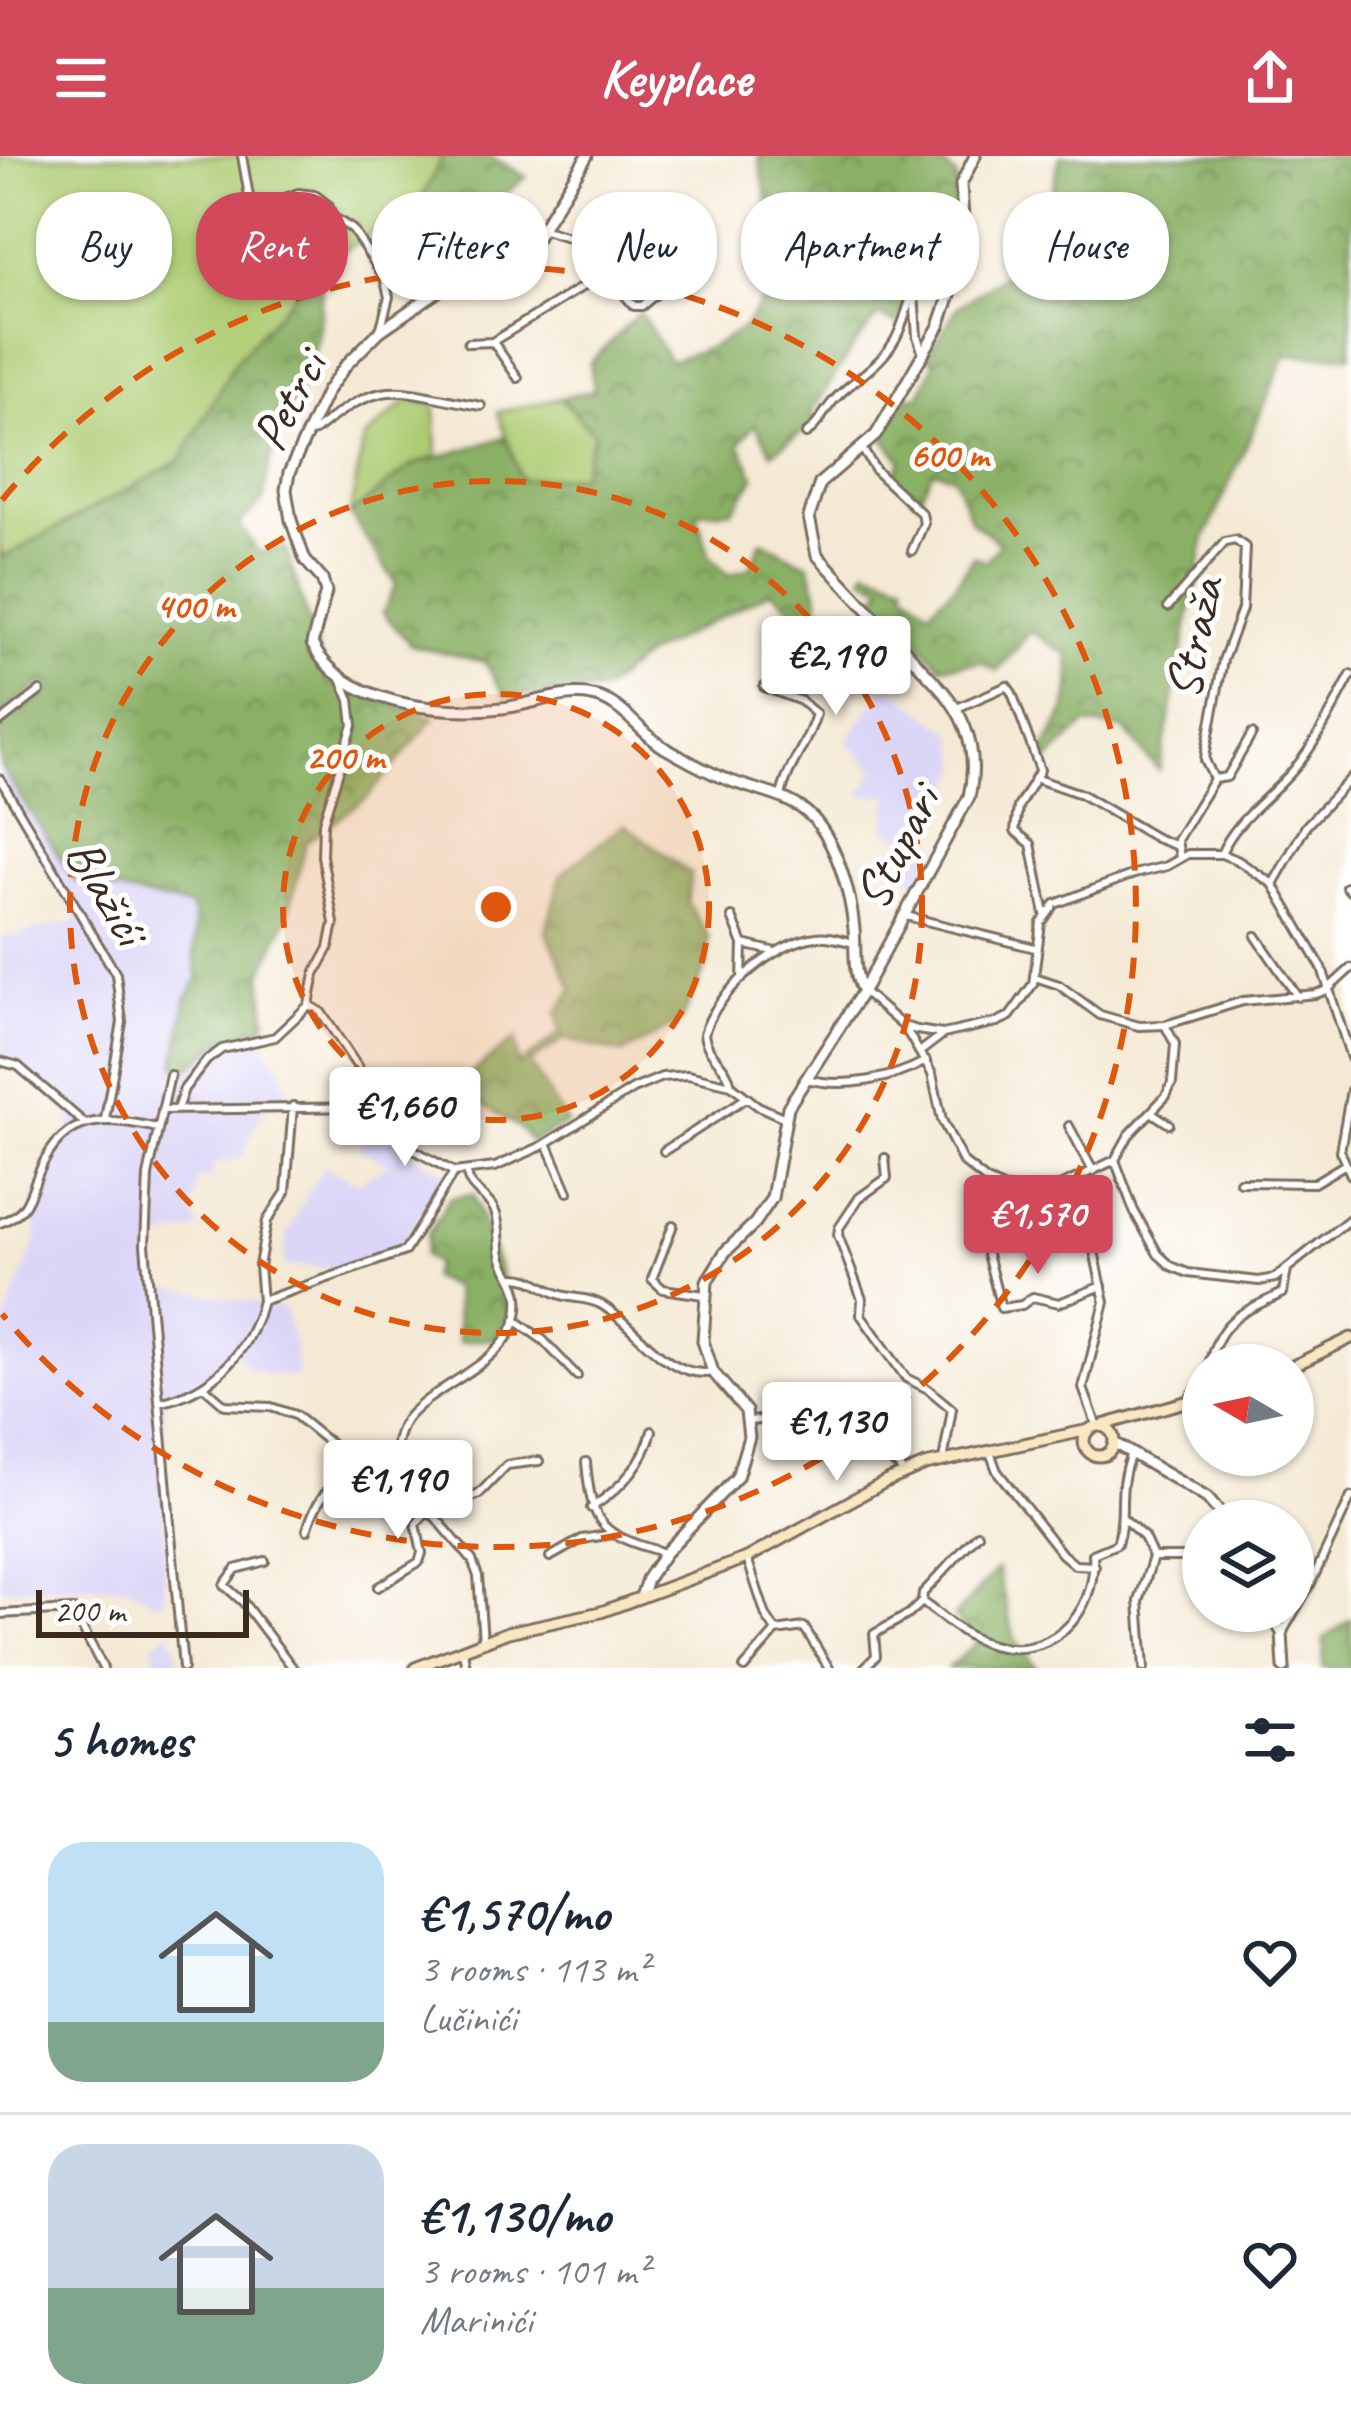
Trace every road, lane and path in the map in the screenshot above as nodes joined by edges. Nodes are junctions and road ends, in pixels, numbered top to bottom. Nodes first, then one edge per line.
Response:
1 (242, 156) edge
2 (587, 156) edge
3 (976, 156) edge
4 (548, 223) edge
5 (572, 293) edge
6 (425, 300) edge
7 (909, 300) edge
8 (914, 300) edge
9 (380, 331) junction
10 (493, 341) junction
11 (468, 344) dead end
12 (923, 353) junction
13 (518, 378) dead end
14 (481, 406) dead end
15 (308, 433) junction
16 (806, 434) dead end
17 (863, 450) junction
18 (912, 550) dead end
19 (1168, 607) dead end
20 (1351, 675) edge
21 (340, 677) junction
22 (764, 687) dead end
23 (40, 691) dead end
24 (957, 709) junction
25 (0, 722) edge
26 (1252, 734) dead end
27 (1351, 778) edge
28 (0, 779) edge
29 (1037, 779) junction
30 (1214, 779) junction
31 (781, 796) junction
32 (1178, 846) junction
33 (1221, 854) junction
34 (1180, 858) junction
35 (1273, 884) junction
36 (1046, 914) junction
37 (906, 916) junction
38 (732, 917) dead end
39 (1256, 936) dead end
40 (855, 943) junction
41 (743, 944) junction
42 (1035, 948) junction
43 (772, 951) junction
44 (1351, 968) edge
45 (1036, 977) junction
46 (742, 979) junction
47 (1328, 990) junction
48 (863, 991) junction
49 (1298, 997) junction
50 (309, 1005) junction
51 (1165, 1025) junction
52 (903, 1026) junction
53 (943, 1034) junction
54 (1348, 1039) edge
55 (921, 1051) junction
56 (1351, 1058) edge
57 (926, 1060) junction
58 (0, 1061) edge
59 (170, 1076) dead end
60 (806, 1078) junction
61 (731, 1085) junction
62 (1351, 1090) edge
63 (746, 1098) junction
64 (293, 1106) junction
65 (369, 1108) junction
66 (177, 1109) junction
67 (161, 1110) junction
68 (1151, 1112) junction
69 (785, 1118) junction
70 (105, 1119) junction
71 (83, 1123) junction
72 (1169, 1124) dead end
73 (1069, 1126) dead end
74 (158, 1128) junction
75 (548, 1143) junction
76 (664, 1151) dead end
77 (885, 1158) dead end
78 (1115, 1160) junction
79 (1344, 1166) junction
80 (454, 1172) junction
81 (1093, 1172) junction
82 (466, 1173) junction
83 (1351, 1175) edge
84 (1079, 1179) junction
85 (1240, 1182) dead end
86 (568, 1192) dead end
87 (1351, 1218) edge
88 (0, 1223) edge
89 (673, 1225) dead end
90 (987, 1254) dead end
91 (1287, 1269) junction
92 (512, 1277) junction
93 (1102, 1286) junction
94 (704, 1295) junction
95 (262, 1301) junction
96 (515, 1320) junction
97 (1351, 1338) edge
98 (1214, 1344) edge
99 (1314, 1357) edge
100 (713, 1372) junction
101 (577, 1376) dead end
102 (202, 1386) junction
103 (159, 1403) junction
104 (1182, 1403) edge
105 (1138, 1416) junction
106 (748, 1421) junction
107 (1095, 1427) junction
108 (652, 1431) dead end
109 (1054, 1439) junction
110 (1113, 1440) junction
111 (1085, 1446) junction
112 (990, 1452) junction
113 (1106, 1454) junction
114 (1134, 1457) junction
115 (360, 1459) junction
116 (394, 1459) junction
117 (539, 1461) dead end
118 (943, 1461) junction
119 (586, 1462) dead end
120 (904, 1474) junction
121 (1351, 1497) edge
122 (1209, 1500) edge
123 (591, 1508) junction
124 (429, 1513) junction
125 (1123, 1518) junction
126 (307, 1530) dead end
127 (613, 1534) junction
128 (978, 1534) dead end
129 (665, 1553) junction
130 (550, 1557) dead end
131 (1153, 1557) junction
132 (1182, 1557) edge
133 (747, 1558) junction
134 (265, 1562) dead end
135 (1095, 1566) junction
136 (378, 1587) dead end
137 (641, 1597) junction
138 (922, 1602) junction
139 (0, 1614) edge
140 (776, 1631) junction
141 (1282, 1633) joint
142 (483, 1640) junction
143 (462, 1648) junction
144 (104, 1668) edge
145 (182, 1668) edge
146 (293, 1668) edge
147 (416, 1668) edge
148 (466, 1668) edge
149 (744, 1668) edge
150 (829, 1668) edge
151 (865, 1668) edge
152 (1144, 1668) edge
153 (1284, 1668) edge

1 - 9 street
2 - 4 street, Petrci
3 - 12 street, Stupari
5 - 10 street
6 - 9 street, Petrci
7 - 16 street
8 - 12 street
9 - 15 street, Petrci
10 - 11 street
10 - 13 street
12 - 17 street, Stupari
14 - 15 street
15 - 21 street, Petrci
17 - 18 street
17 - 24 street, Stupari
19 - 30 street, Straža
20 - 33 street
21 - 31 street, Stupari
21 - 50 street
22 - 31 street
23 - 25 street
24 - 29 street
24 - 37 street, Stupari
26 - 30 street, Straža
27 - 35 street
28 - 70 street, Blažići
29 - 32 street
29 - 36 street
30 - 32 street, Straža
31 - 40 street, Stupari
32 - 34 street
33 - 34 street
33 - 35 street
34 - 36 street
35 - 47 street
36 - 42 street
37 - 42 street
37 - 48 street, Stupari
38 - 41 street
39 - 49 street
40 - 43 street, Stupari
40 - 48 street, Stupari
41 - 43 street
41 - 46 street
42 - 45 street
43 - 46 street
44 - 47 street
45 - 51 street
45 - 53 street
46 - 61 street
47 - 49 street
47 - 54 street
48 - 52 street
48 - 60 street, Stupari
49 - 51 street
50 - 65 street
50 - 66 street
51 - 68 street
52 - 53 street
52 - 55 street
53 - 55 street
54 - 56 street
55 - 57 street
57 - 60 street
57 - 84 street
58 - 71 street
59 - 67 street
60 - 69 street, Stupari
61 - 63 street
61 - 75 street
62 - 79 street
63 - 69 street
63 - 76 street
64 - 65 street
64 - 66 street
64 - 95 street
65 - 80 street
66 - 67 street
67 - 74 street
68 - 72 street
68 - 78 street
69 - 94 street, Stupari
70 - 71 street
70 - 74 street
71 - 88 street
73 - 81 street
74 - 103 street
75 - 82 street
75 - 86 street
77 - 118 street
78 - 81 street
78 - 91 street
79 - 83 street
79 - 85 street
80 - 82 street
80 - 95 street
81 - 84 street
82 - 92 street
84 - 93 street
87 - 91 street
89 - 94 street
90 - 93 street
91 - 98 street
92 - 96 street
92 - 100 street
93 - 107 street
94 - 100 street
95 - 102 street
96 - 101 street
96 - 116 street
97 - 99 main road
100 - 106 street
102 - 103 street
102 - 115 street
103 - 145 street
104 - 105 main road
105 - 107 main road
105 - 110 main road
106 - 120 street
106 - 129 street
107 - 109 main road
107 - 110 main road
107 - 111 main road
108 - 123 street
109 - 111 main road
109 - 112 main road
110 - 113 main road
110 - 114 street
111 - 113 main road
112 - 118 main road
112 - 135 street
113 - 114 street
114 - 122 street
114 - 125 street
115 - 116 street
115 - 126 street
116 - 124 street
117 - 124 street
118 - 120 main road
119 - 123 street
120 - 133 main road
121 - 141 street
123 - 127 street
124 - 136 street
124 - 142 street
125 - 131 street
125 - 135 street
127 - 129 street
127 - 130 street
128 - 138 street
129 - 137 street
131 - 132 street
131 - 152 street
133 - 137 main road
133 - 140 street
134 - 146 street
135 - 138 street
137 - 142 main road
138 - 151 street
139 - 144 street
140 - 149 street
140 - 150 street
141 - 153 street
142 - 143 main road
143 - 147 main road
143 - 148 street

